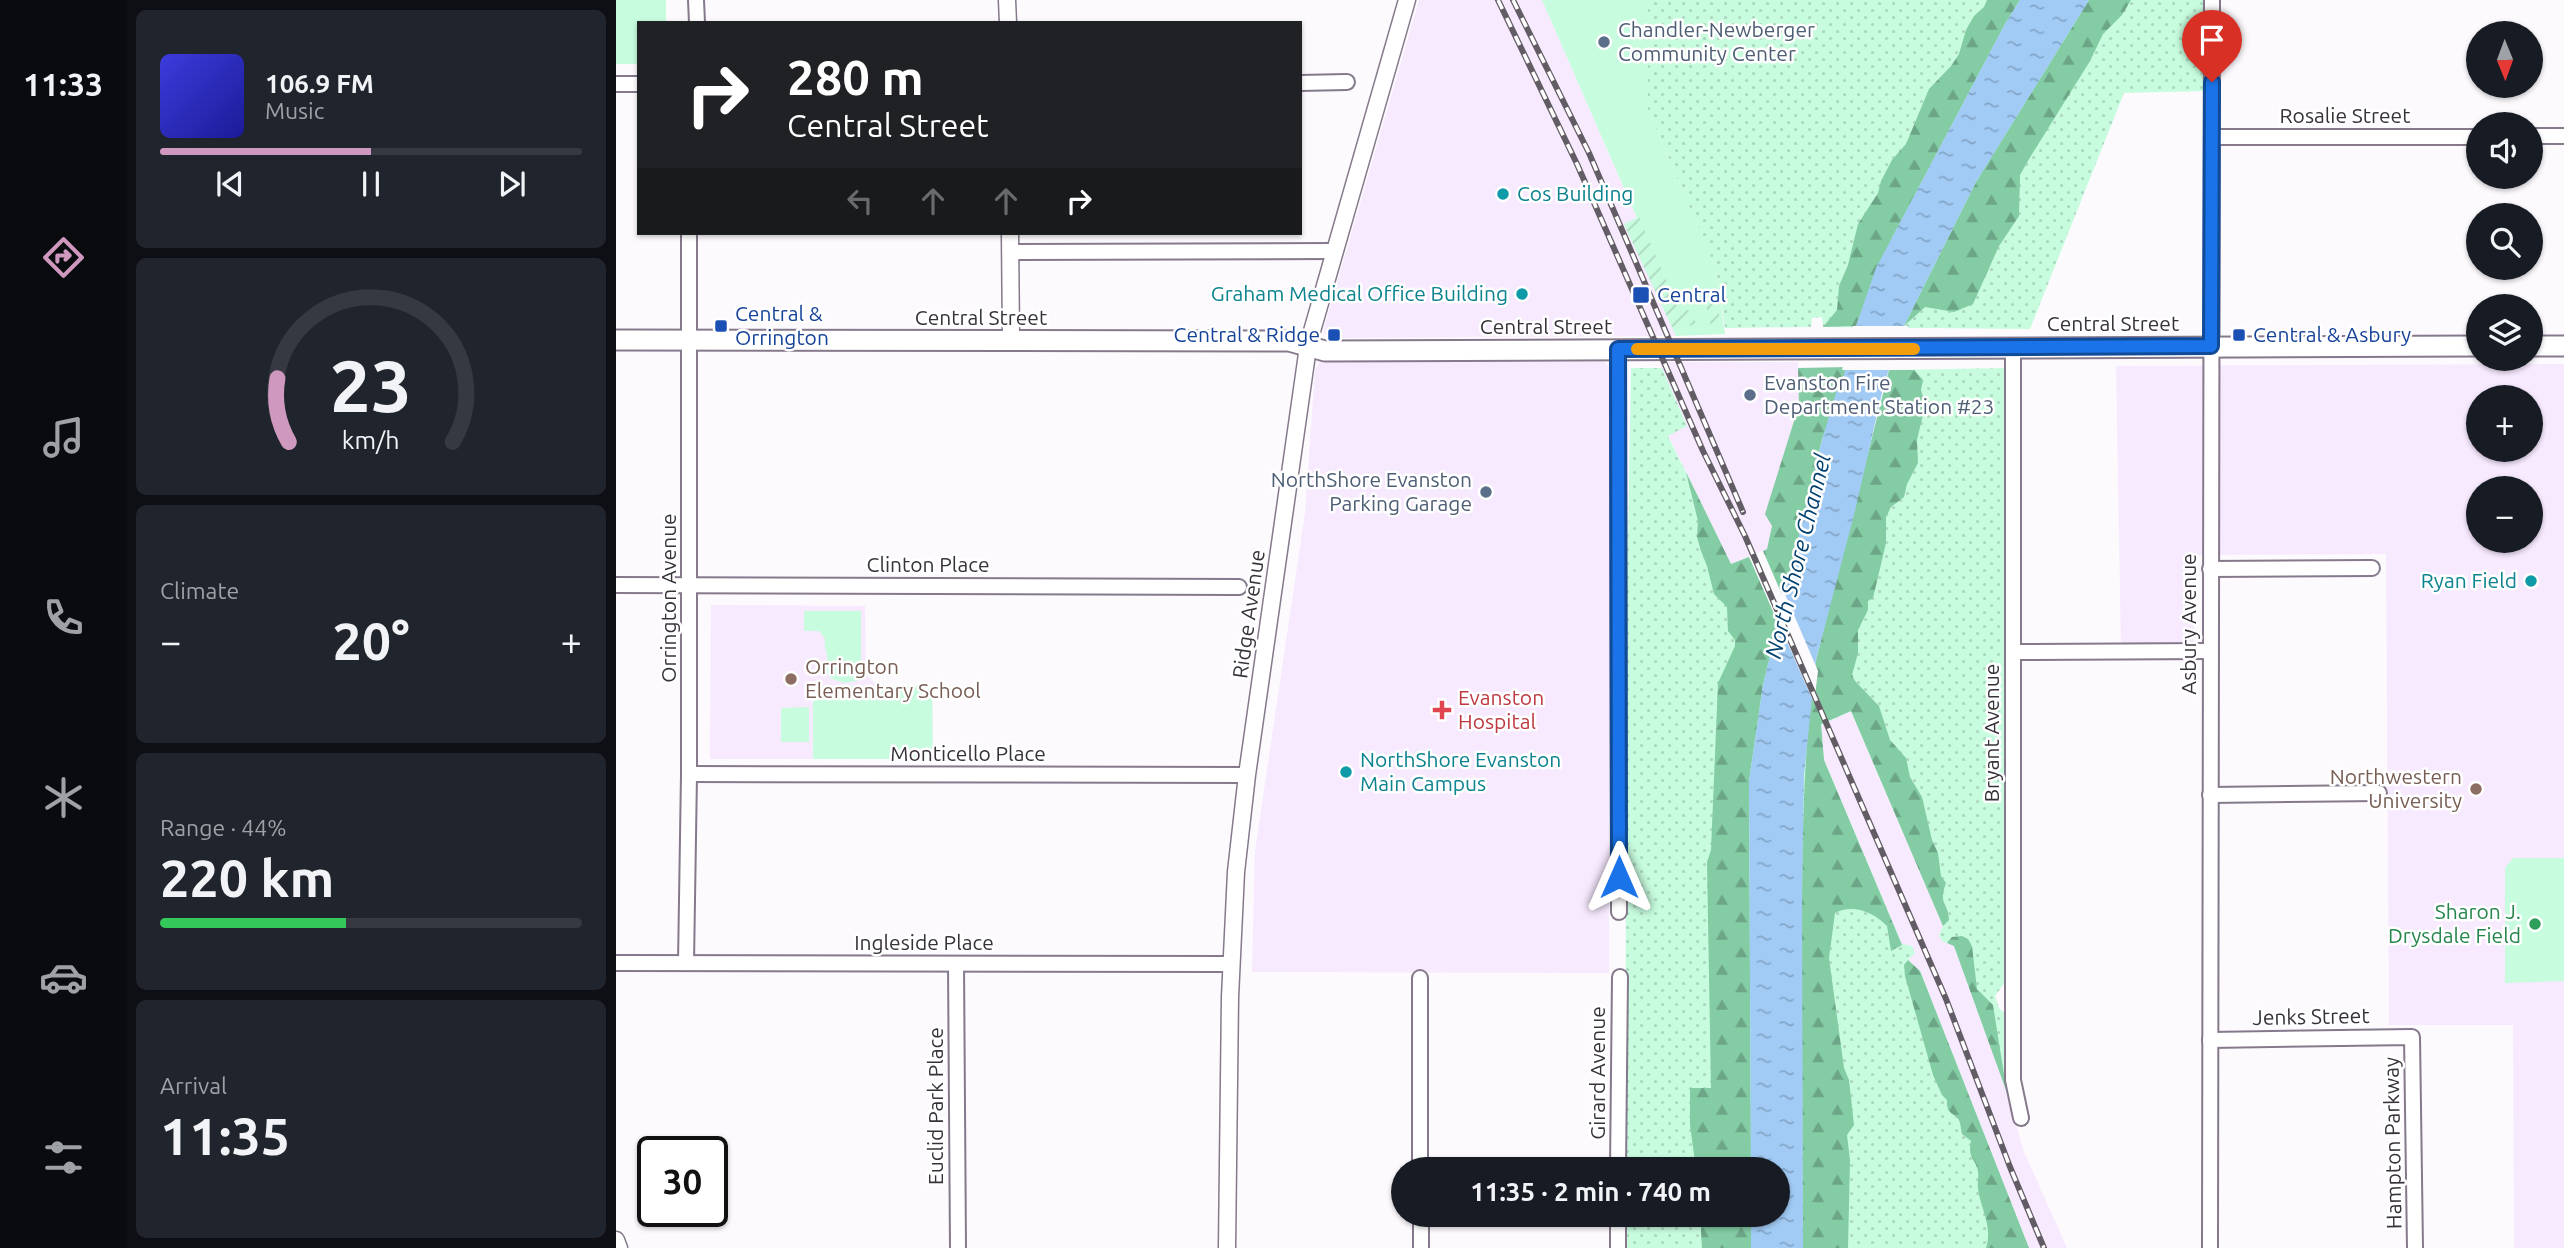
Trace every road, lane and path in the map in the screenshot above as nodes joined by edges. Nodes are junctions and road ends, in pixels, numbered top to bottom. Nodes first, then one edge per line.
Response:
1 (696, 0) edge
2 (1007, 0) edge
3 (1406, 0) edge
4 (2213, 0) edge
5 (696, 21) edge
6 (1008, 21) edge
7 (1347, 82) dead end
8 (1302, 83) edge
9 (616, 84) edge
10 (637, 84) edge
11 (2543, 136) edge
12 (2564, 136) edge
13 (2212, 137) junction
14 (2466, 137) edge
15 (689, 235) edge
16 (1010, 235) edge
17 (1335, 251) junction
18 (1010, 252) junction
19 (616, 340) edge
20 (690, 340) junction
21 (1011, 340) junction
22 (1308, 345) junction
23 (2211, 346) junction
24 (2466, 346) edge
25 (2543, 346) edge
26 (2564, 346) edge
27 (2013, 348) junction
28 (1618, 349) junction
29 (2372, 568) dead end
30 (2210, 569) junction
31 (690, 584) junction
32 (616, 585) edge
33 (1239, 587) dead end
34 (2210, 651) junction
35 (2012, 652) junction
36 (689, 775) junction
37 (1247, 775) junction
38 (2378, 793) dead end
39 (2210, 795) junction
40 (1619, 912) dead end
41 (616, 963) edge
42 (686, 963) junction
43 (956, 964) junction
44 (1231, 964) junction
45 (1620, 977) dead end
46 (1419, 978) dead end
47 (2412, 1037) joint
48 (2210, 1040) junction
49 (2021, 1118) dead end
50 (1420, 1157) edge
51 (1618, 1157) edge
52 (1421, 1227) edge
53 (1618, 1227) edge
54 (616, 1240) edge
55 (619, 1248) edge
56 (958, 1248) edge
57 (1227, 1248) edge
58 (1421, 1248) edge
59 (1618, 1248) edge
60 (2210, 1248) edge
61 (2415, 1248) edge

1 - 5 street
2 - 6 street
3 - 17 street, Ridge Avenue
4 - 13 street, Asbury Avenue
7 - 8 street
9 - 10 street
11 - 12 street
13 - 14 street, Rosalie Street
13 - 23 street, Asbury Avenue
15 - 20 street, Orrington Avenue
16 - 18 street
17 - 18 street
17 - 22 street, Ridge Avenue
18 - 21 street
19 - 20 main road, Central Street
20 - 21 main road, Central Street
20 - 31 street, Orrington Avenue
21 - 22 main road, Central Street
22 - 28 main road, Central Street
22 - 37 street, Ridge Avenue
23 - 24 main road, Central Street
23 - 27 main road, Central Street
23 - 30 street, Asbury Avenue
25 - 26 main road
27 - 28 main road, Central Street
27 - 35 street, Bryant Avenue
28 - 40 street
29 - 30 street
30 - 34 street, Asbury Avenue
31 - 32 street, Clinton Place
31 - 33 street, Clinton Place
31 - 36 street, Orrington Avenue
34 - 35 street
34 - 39 street, Asbury Avenue
35 - 49 street, Bryant Avenue
36 - 37 street, Monticello Place
36 - 42 street, Orrington Avenue
37 - 44 street, Ridge Avenue
38 - 39 street
39 - 48 street, Asbury Avenue
41 - 42 street, Ingleside Place
42 - 43 street, Ingleside Place
43 - 44 street, Ingleside Place
43 - 56 street, Euclid Park Place
44 - 57 street, Ridge Avenue
45 - 51 street, Girard Avenue
46 - 50 street
47 - 48 street, Jenks Street
47 - 61 street, Hampton Parkway
48 - 60 street, Asbury Avenue
52 - 58 street
53 - 59 street
54 - 55 street

